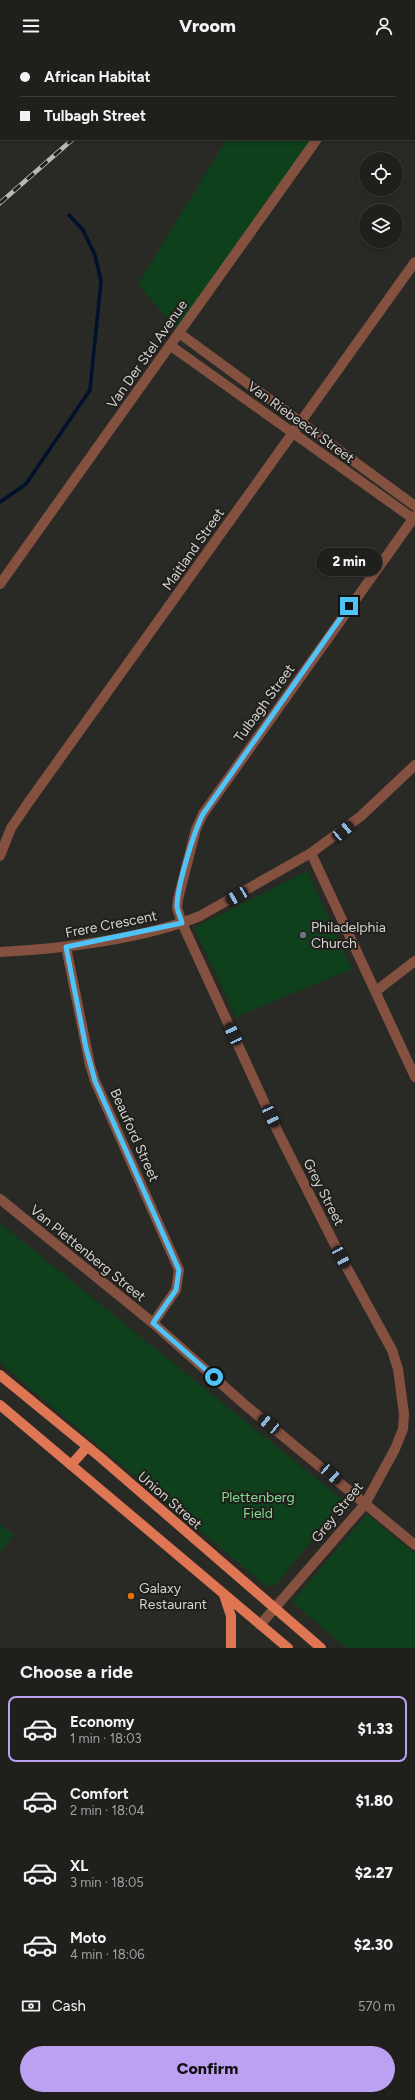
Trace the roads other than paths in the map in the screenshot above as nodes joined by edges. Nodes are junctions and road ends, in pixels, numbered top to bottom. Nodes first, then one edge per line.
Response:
1 (316, 140) edge
2 (415, 262) edge
3 (179, 333) junction
4 (171, 346) junction
5 (248, 383) junction
6 (239, 394) junction
7 (301, 421) junction
8 (294, 432) junction
9 (415, 506) edge
10 (414, 518) edge
11 (0, 584) edge
12 (415, 765) edge
13 (311, 854) junction
14 (0, 856) edge
15 (182, 923) junction
16 (66, 947) junction
17 (0, 952) edge
18 (415, 961) edge
19 (376, 991) junction
20 (415, 1077) edge
21 (0, 1199) edge
22 (153, 1323) junction
23 (0, 1375) edge
24 (0, 1406) edge
25 (87, 1447) junction
26 (71, 1465) junction
27 (365, 1504) junction
28 (415, 1545) edge
29 (224, 1594) junction
30 (273, 1609) junction
31 (260, 1624) junction
32 (231, 1648) edge
33 (288, 1648) edge
34 (321, 1648) edge

1 - 3 street, Van Der Stel Avenue
2 - 7 street, Maitland Street
3 - 4 street, Van Der Stel Avenue
3 - 5 street, Van Riebeeck Street
4 - 6 street, Van Riebeeck Street
4 - 11 street, Van Der Stel Avenue
5 - 6 street
5 - 7 street, Van Riebeeck Street
6 - 8 street, Van Riebeeck Street
7 - 8 street, Maitland Street
7 - 9 street, Van Riebeeck Street
8 - 10 street, Van Riebeeck Street
8 - 14 street, Maitland Street
10 - 15 street, Tulbagh Street
12 - 13 street, Frere Crescent
13 - 15 street, Frere Crescent
13 - 19 street
15 - 16 street, Frere Crescent
15 - 27 street, Grey Street
16 - 17 street, Frere Crescent
16 - 22 street, Beauford Street
18 - 19 street
19 - 20 street
21 - 22 street, Van Plettenberg Street
22 - 27 street, Van Plettenberg Street
23 - 25 main road, Union Street
24 - 26 main road
25 - 26 main road
25 - 30 main road, Union Street
26 - 29 main road
27 - 28 street, Van Plettenberg Street
27 - 30 street, Grey Street
29 - 31 main road
29 - 32 main road
30 - 31 street, Grey Street
30 - 34 main road, Union Street
31 - 33 main road

